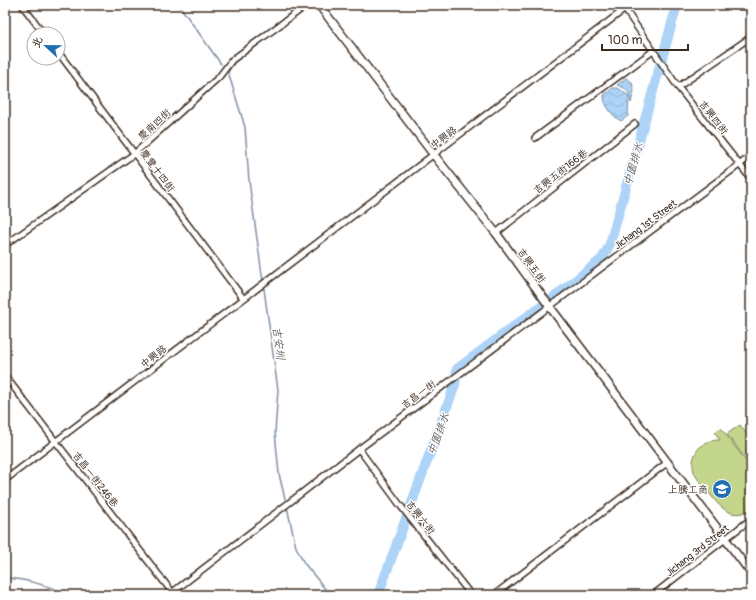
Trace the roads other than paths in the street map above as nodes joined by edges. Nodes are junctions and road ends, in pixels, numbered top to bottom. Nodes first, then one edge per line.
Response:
1 (22, 5) edge
2 (306, 5) edge
3 (319, 5) edge
4 (623, 7) edge
5 (38, 26) edge
6 (751, 37) edge
7 (652, 50) junction
8 (66, 63) edge
9 (678, 87) junction
10 (635, 124) dead end
11 (535, 138) dead end
12 (134, 154) junction
13 (434, 155) junction
14 (751, 156) edge
15 (740, 164) junction
16 (751, 179) edge
17 (496, 233) junction
18 (5, 245) edge
19 (243, 298) junction
20 (550, 307) junction
21 (5, 376) edge
22 (56, 442) junction
23 (359, 449) junction
24 (668, 462) junction
25 (5, 480) edge
26 (751, 519) edge
27 (725, 540) junction
28 (751, 573) edge
29 (170, 594) edge
30 (471, 595) edge
31 (494, 595) edge
32 (653, 595) edge

1 - 5 street
2 - 12 street, 慶南四街
3 - 13 street, 吉興五街
4 - 7 street
4 - 13 street, 中興路
6 - 9 street
7 - 9 street, 吉興四街
7 - 11 street
8 - 12 street, 慶豐十四街
9 - 15 street, 吉興四街
10 - 17 street, 吉興五街166巷
12 - 18 street, 慶南四街
12 - 19 street, 慶豐十四街
13 - 17 street, 吉興五街
13 - 19 street, 中興路
14 - 15 street, Jichang 1st Street
15 - 16 street, 吉興四街
15 - 20 street, Jichang 1st Street
17 - 20 street, 吉興五街
19 - 22 street, 中興路
20 - 23 street, 吉昌一街
20 - 24 street, 吉興五街
21 - 22 street, 吉昌一街246巷
22 - 25 street, 中興路
22 - 29 street, 吉昌一街246巷
23 - 29 street, 吉昌一街
23 - 30 street, 吉興六街
24 - 27 street, 吉興五街
24 - 31 street
26 - 27 street, Jichang 3rd Street
27 - 28 street, 吉興五街
27 - 32 street, Jichang 3rd Street

